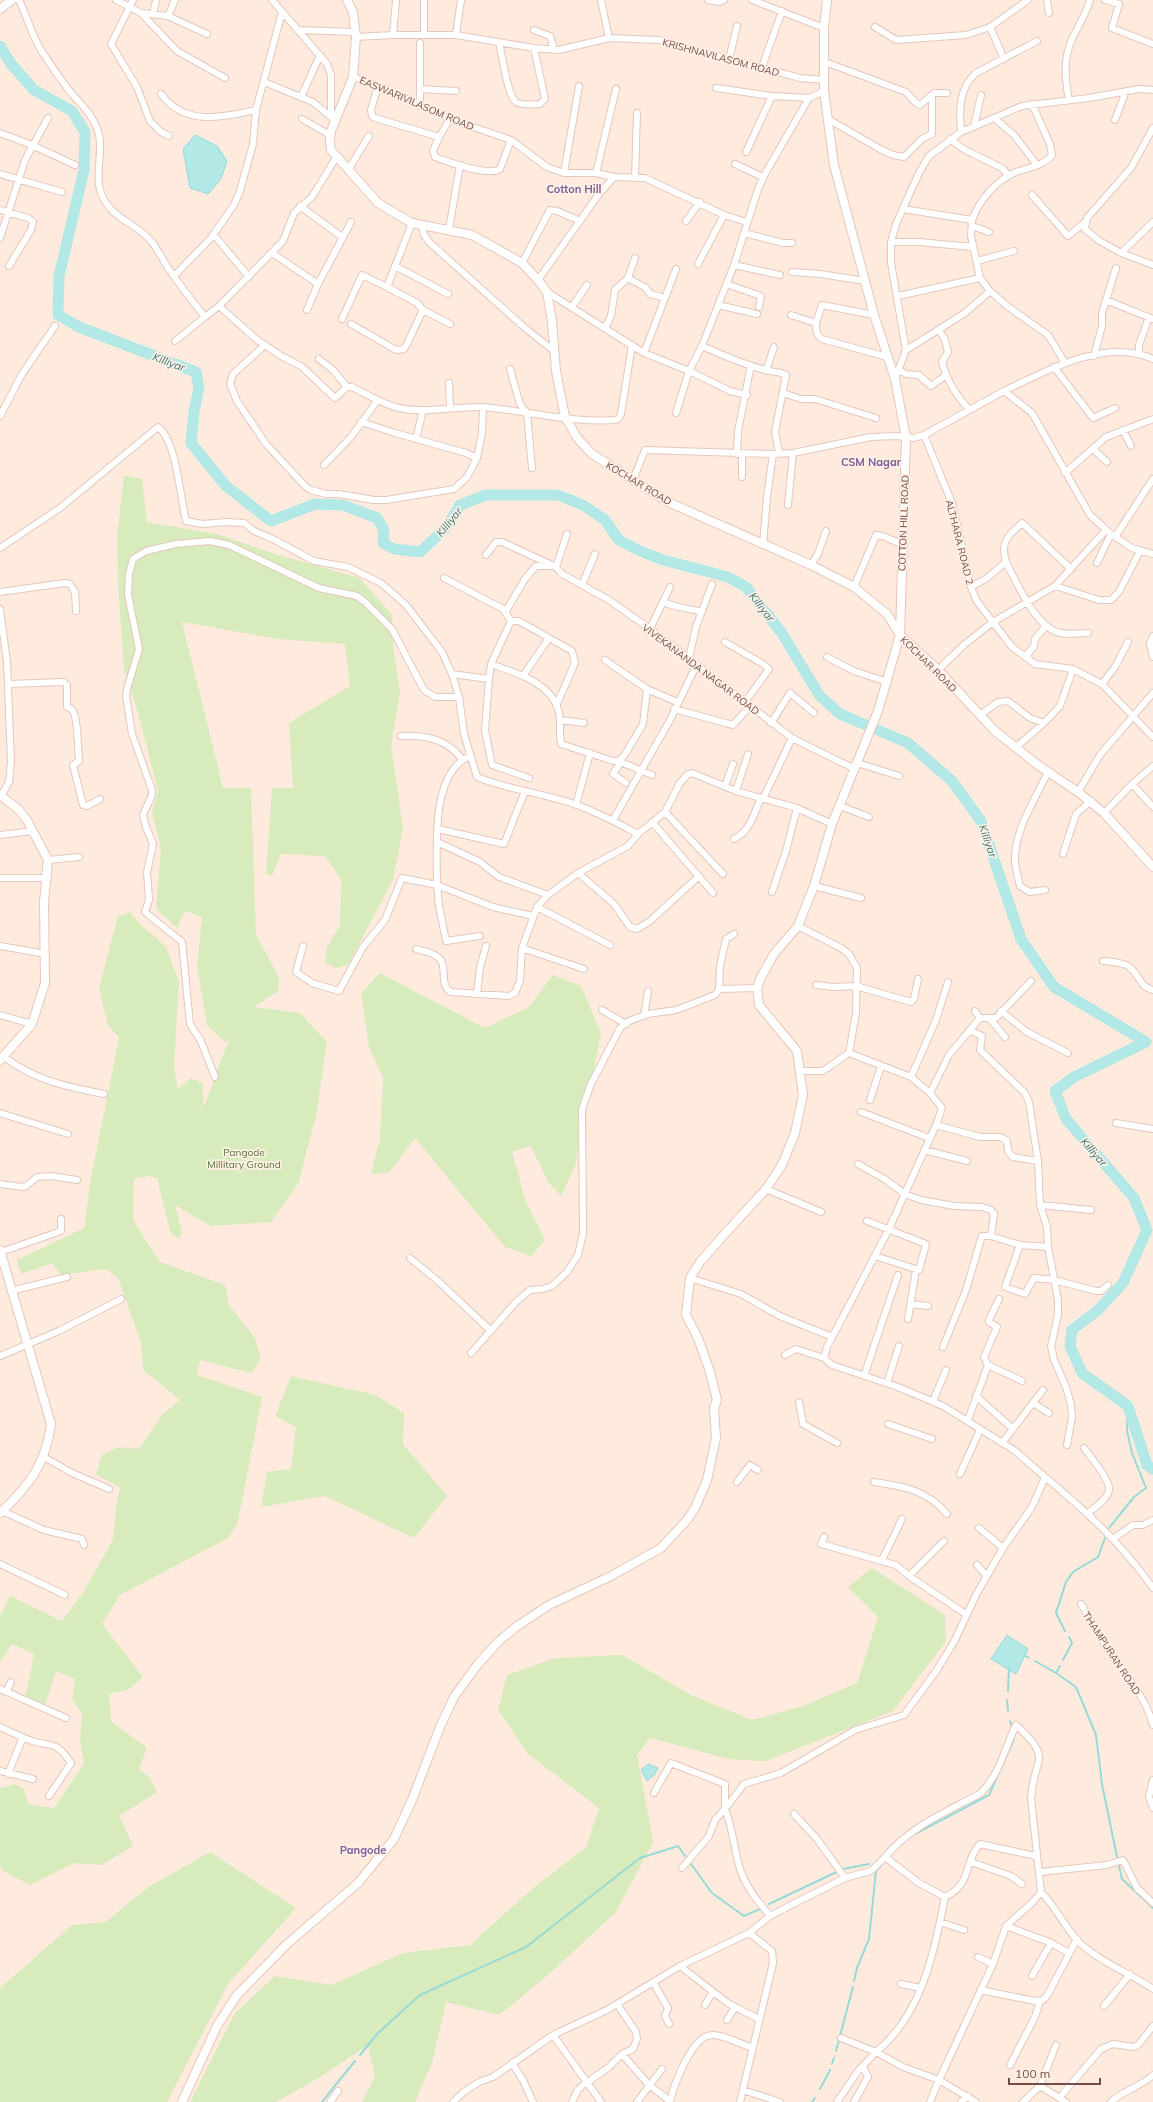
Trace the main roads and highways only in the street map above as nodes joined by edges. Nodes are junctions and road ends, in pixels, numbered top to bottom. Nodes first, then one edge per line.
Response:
1 (12, 0) edge
2 (346, 0) edge
3 (828, 0) edge
4 (0, 9) edge
5 (900, 635) junction
6 (0, 796) edge
7 (1152, 864) edge
8 (2, 1058) edge
9 (0, 1251) edge
10 (4, 1275) edge
11 (1, 1511) edge
12 (182, 2102) edge

1 - 4 main road
2 - 5 main road, KOCHAR ROAD
3 - 5 main road, COTTON HILL ROAD
5 - 7 main road, KOCHAR ROAD
5 - 12 main road, COTTON HILL ROAD
6 - 8 main road
9 - 10 main road
10 - 11 main road

